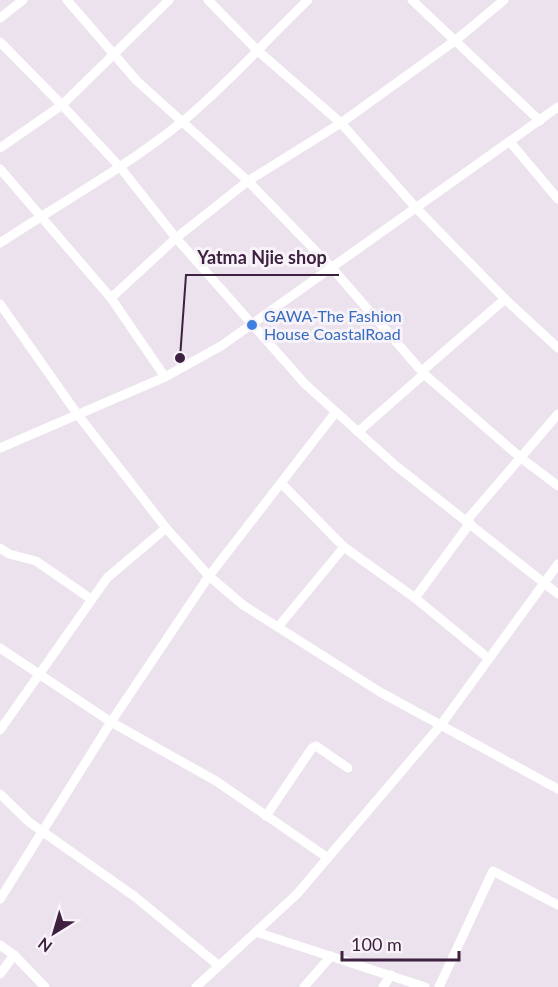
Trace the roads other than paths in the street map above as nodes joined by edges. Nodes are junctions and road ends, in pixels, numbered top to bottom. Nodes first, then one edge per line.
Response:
1 (23, 0) edge
2 (67, 0) edge
3 (169, 0) edge
4 (208, 0) edge
5 (308, 0) edge
6 (412, 0) edge
7 (504, 0) edge
8 (0, 18) edge
9 (456, 40) junction
10 (0, 42) edge
11 (258, 51) junction
12 (113, 54) junction
13 (62, 105) junction
14 (558, 107) edge
15 (182, 121) junction
16 (540, 121) junction
17 (340, 123) junction
18 (510, 142) junction
19 (0, 148) edge
20 (120, 167) junction
21 (0, 169) edge
22 (248, 181) junction
23 (558, 199) edge
24 (417, 209) junction
25 (41, 216) junction
26 (176, 238) junction
27 (0, 243) edge
28 (332, 268) junction
29 (111, 298) junction
30 (505, 299) junction
31 (0, 304) edge
32 (255, 324) junction
33 (558, 348) edge
34 (423, 372) junction
35 (165, 377) junction
36 (335, 413) junction
37 (558, 414) edge
38 (78, 415) junction
39 (358, 432) junction
40 (0, 448) edge
41 (521, 458) junction
42 (282, 484) junction
43 (558, 486) edge
44 (468, 522) junction
45 (166, 528) junction
46 (344, 546) junction
47 (0, 548) edge
48 (558, 564) edge
49 (209, 576) junction
50 (544, 584) junction
51 (558, 594) edge
52 (415, 598) junction
53 (90, 599) junction
54 (278, 627) junction
55 (0, 648) edge
56 (488, 658) junction
57 (41, 673) junction
58 (111, 722) junction
59 (440, 726) junction
60 (0, 730) edge
61 (348, 768) dead end
62 (558, 789) edge
63 (0, 794) edge
64 (266, 816) junction
65 (43, 833) junction
66 (327, 858) junction
67 (0, 899) edge
68 (558, 905) edge
69 (256, 932) junction
70 (0, 945) edge
71 (14, 955) junction
72 (331, 956) junction
73 (218, 965) junction
74 (0, 974) edge
75 (391, 975) junction
76 (201, 985) edge
77 (45, 987) edge
78 (304, 987) edge
79 (383, 987) edge
80 (425, 987) edge
81 (439, 987) edge

1 - 8 street
2 - 12 street
3 - 12 street
4 - 11 street
5 - 11 street
6 - 9 street
7 - 9 street
9 - 16 street
9 - 17 street
10 - 13 street
11 - 15 street
11 - 17 street
12 - 13 street
12 - 15 street
13 - 19 street
13 - 20 street
14 - 16 street
15 - 20 street
15 - 22 street
16 - 18 street
17 - 22 street
17 - 24 street
18 - 23 street
18 - 24 street
20 - 25 street
20 - 26 street
21 - 25 street
22 - 26 street
22 - 28 street
24 - 28 street
24 - 30 street
25 - 27 street
25 - 29 street
26 - 29 street
26 - 32 street
28 - 32 street
28 - 34 street
29 - 35 street
30 - 33 street
30 - 34 street
31 - 38 street
32 - 35 street
32 - 36 street
34 - 39 street
34 - 41 street
35 - 38 street
36 - 39 street
36 - 42 street
37 - 41 street
38 - 40 street
38 - 45 street
39 - 44 street
41 - 43 street
41 - 44 street
42 - 46 street
42 - 49 street
44 - 50 street
44 - 52 street
45 - 49 street
45 - 53 street
46 - 52 street
46 - 54 street
47 - 53 street
48 - 50 street
49 - 54 street
49 - 58 street
50 - 51 street
50 - 56 street
52 - 56 street
53 - 57 street
54 - 59 street
55 - 57 street
56 - 59 street
57 - 58 street
57 - 60 street
58 - 64 street
58 - 65 street
59 - 62 street
59 - 66 street
61 - 64 street
63 - 65 street
64 - 66 street
65 - 67 street
65 - 73 street
66 - 69 street
68 - 81 street
69 - 72 street
69 - 73 street
70 - 71 street
71 - 74 street
71 - 77 street
72 - 75 street
72 - 78 street
73 - 76 street
75 - 79 street
75 - 80 street

